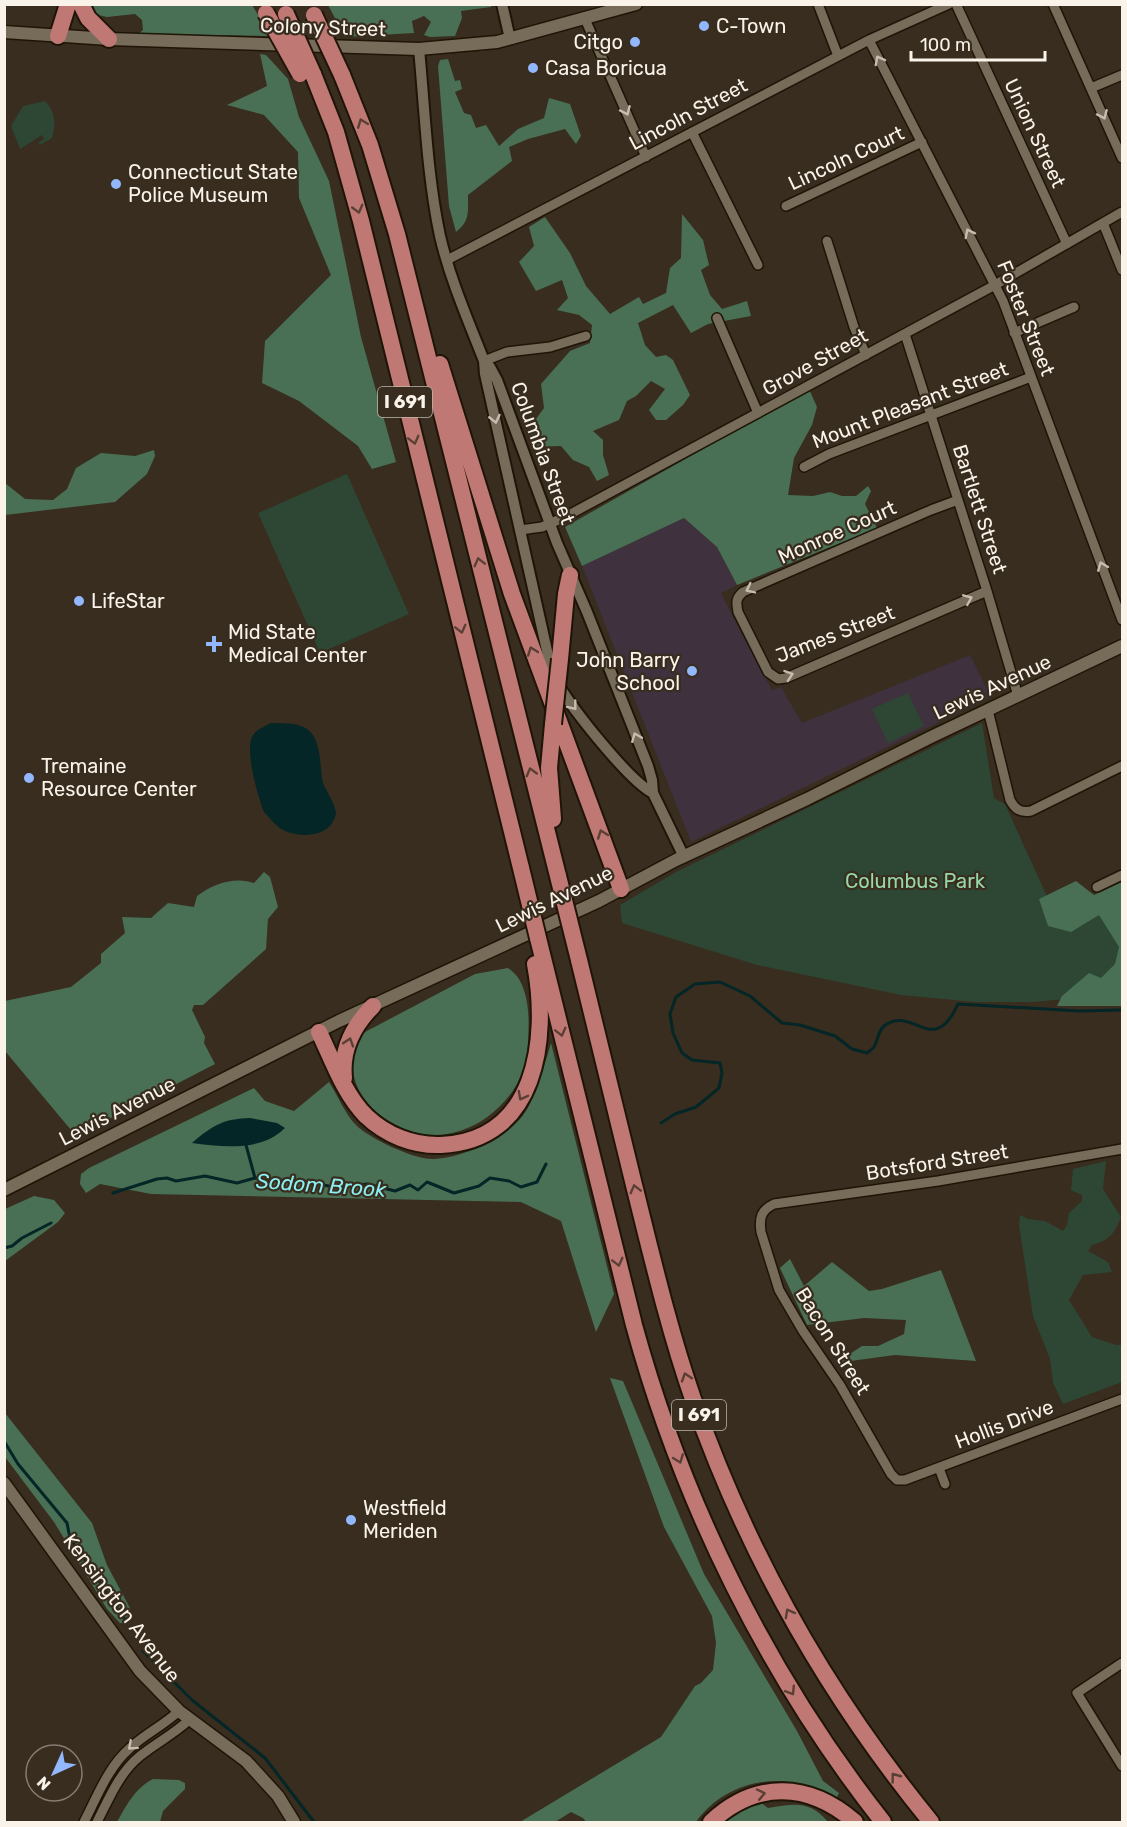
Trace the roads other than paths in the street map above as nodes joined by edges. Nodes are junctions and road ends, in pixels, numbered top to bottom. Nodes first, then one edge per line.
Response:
1 (68, 4) edge
2 (81, 4) edge
3 (502, 4) edge
4 (636, 4) edge
5 (818, 4) edge
6 (949, 4) edge
7 (956, 4) edge
8 (1053, 4) edge
9 (263, 9) edge
10 (283, 9) edge
11 (312, 10) edge
12 (585, 19) junction
13 (4, 32) edge
14 (58, 36) junction
15 (109, 39) junction
16 (510, 39) junction
17 (869, 40) junction
18 (419, 49) junction
19 (838, 56) junction
20 (307, 74) junction
21 (1122, 75) edge
22 (1091, 88) junction
23 (692, 132) junction
24 (922, 142) junction
25 (646, 157) junction
26 (1122, 158) edge
27 (786, 206) dead end
28 (1122, 212) edge
29 (1103, 223) junction
30 (827, 241) dead end
31 (1067, 244) junction
32 (447, 260) junction
33 (758, 265) dead end
34 (1122, 270) edge
35 (995, 285) junction
36 (413, 300) junction
37 (1074, 307) dead end
38 (717, 318) dead end
39 (1014, 333) junction
40 (905, 334) junction
41 (586, 336) dead end
42 (866, 355) junction
43 (484, 361) junction
44 (1031, 377) junction
45 (759, 413) junction
46 (931, 415) junction
47 (804, 467) dead end
48 (958, 500) junction
49 (550, 524) junction
50 (520, 530) junction
51 (570, 575) junction
52 (987, 591) junction
53 (736, 603) joint
54 (1122, 621) edge
55 (1122, 646) edge
56 (1018, 696) junction
57 (988, 710) junction
58 (1122, 766) edge
59 (653, 793) junction
60 (684, 857) junction
61 (558, 871) junction
62 (1122, 874) edge
63 (1097, 887) dead end
64 (621, 889) junction
65 (542, 977) junction
66 (373, 1006) junction
67 (319, 1032) junction
68 (345, 1085) junction
69 (1122, 1149) edge
70 (4, 1190) edge
71 (761, 1214) joint
72 (1122, 1399) edge
73 (939, 1468) junction
74 (897, 1480) joint
75 (4, 1483) edge
76 (945, 1484) dead end
77 (1122, 1663) edge
78 (179, 1712) junction
79 (189, 1720) junction
80 (1122, 1766) edge
81 (84, 1822) edge
82 (97, 1822) edge
83 (294, 1822) edge
84 (711, 1822) edge
85 (855, 1822) edge
86 (883, 1822) edge
87 (931, 1822) edge

1 - 14 highway
2 - 15 highway
3 - 16 street
4 - 12 main road, Colony Street
5 - 19 street
6 - 17 street, Lincoln Street
7 - 31 street, Union Street
8 - 22 street
9 - 20 highway, bridge
10 - 20 highway, I 691, bridge
36 -> 11 highway, I 691, bridge
12 - 16 main road, Colony Street
12 -> 25 street
13 - 14 main road, Colony Street
14 - 15 main road, Colony Street
15 - 18 main road, Colony Street
16 - 18 main road, Colony Street
17 - 19 street, Lincoln Street
24 -> 17 street, Foster Street
18 - 32 street, Columbia Street
19 - 23 street, Lincoln Street
20 -> 65 highway, I 691, bridge
21 - 22 street
22 -> 26 street
23 - 25 street, Lincoln Street
23 - 33 street
24 - 27 street, Lincoln Court
35 -> 24 street, Foster Street
25 - 32 street, Lincoln Street
28 - 29 street, Grove Street
29 - 31 street, Grove Street
29 - 34 street
30 - 42 street
31 - 35 street, Grove Street
32 - 43 street, Columbia Street
35 - 39 street, Foster Street
35 - 40 street, Grove Street
61 -> 36 highway, I 691
64 -> 36 highway
37 - 39 street
38 - 45 street
39 - 44 street, Foster Street
40 - 42 street, Grove Street
40 - 46 street, Bartlett Street
41 - 43 street
42 - 45 street, Grove Street
43 - 49 street, Columbia Street
43 -> 50 street
44 - 46 street, Mount Pleasant Street
54 -> 44 street, Foster Street
45 - 49 street, Grove Street
46 - 47 street, Mount Pleasant Street
46 - 48 street, Bartlett Street
48 - 52 street, Bartlett Street
48 -> 53 street, Monroe Court
49 - 50 street, Grove Street
49 - 51 street, Columbia Street
50 -> 59 street
59 -> 51 street, Columbia Street
51 - 61 highway, bridge
53 -> 52 street, James Street
52 - 56 street, Bartlett Street
55 - 56 main road, Lewis Avenue
56 - 57 main road, Lewis Avenue
57 - 58 street
57 - 60 main road, Lewis Avenue
59 - 60 street, Columbia Street
60 - 64 main road, Lewis Avenue
87 -> 61 highway, I 691, bridge
62 - 63 street
64 - 66 main road, Lewis Avenue
65 -> 68 highway
65 -> 86 highway, I 691
66 - 67 main road, Lewis Avenue
68 -> 66 highway
67 - 68 highway
67 - 70 main road, Lewis Avenue
69 - 71 street, Botsford Street
71 - 74 street, Bacon Street
72 - 73 street, Hollis Drive
73 - 74 street, Hollis Drive
73 - 76 street
75 - 78 main road, Kensington Avenue
77 - 80 street
78 - 79 main road, Kensington Avenue
78 -> 81 street
79 - 82 street
79 - 83 main road, Kensington Avenue
84 -> 85 highway

